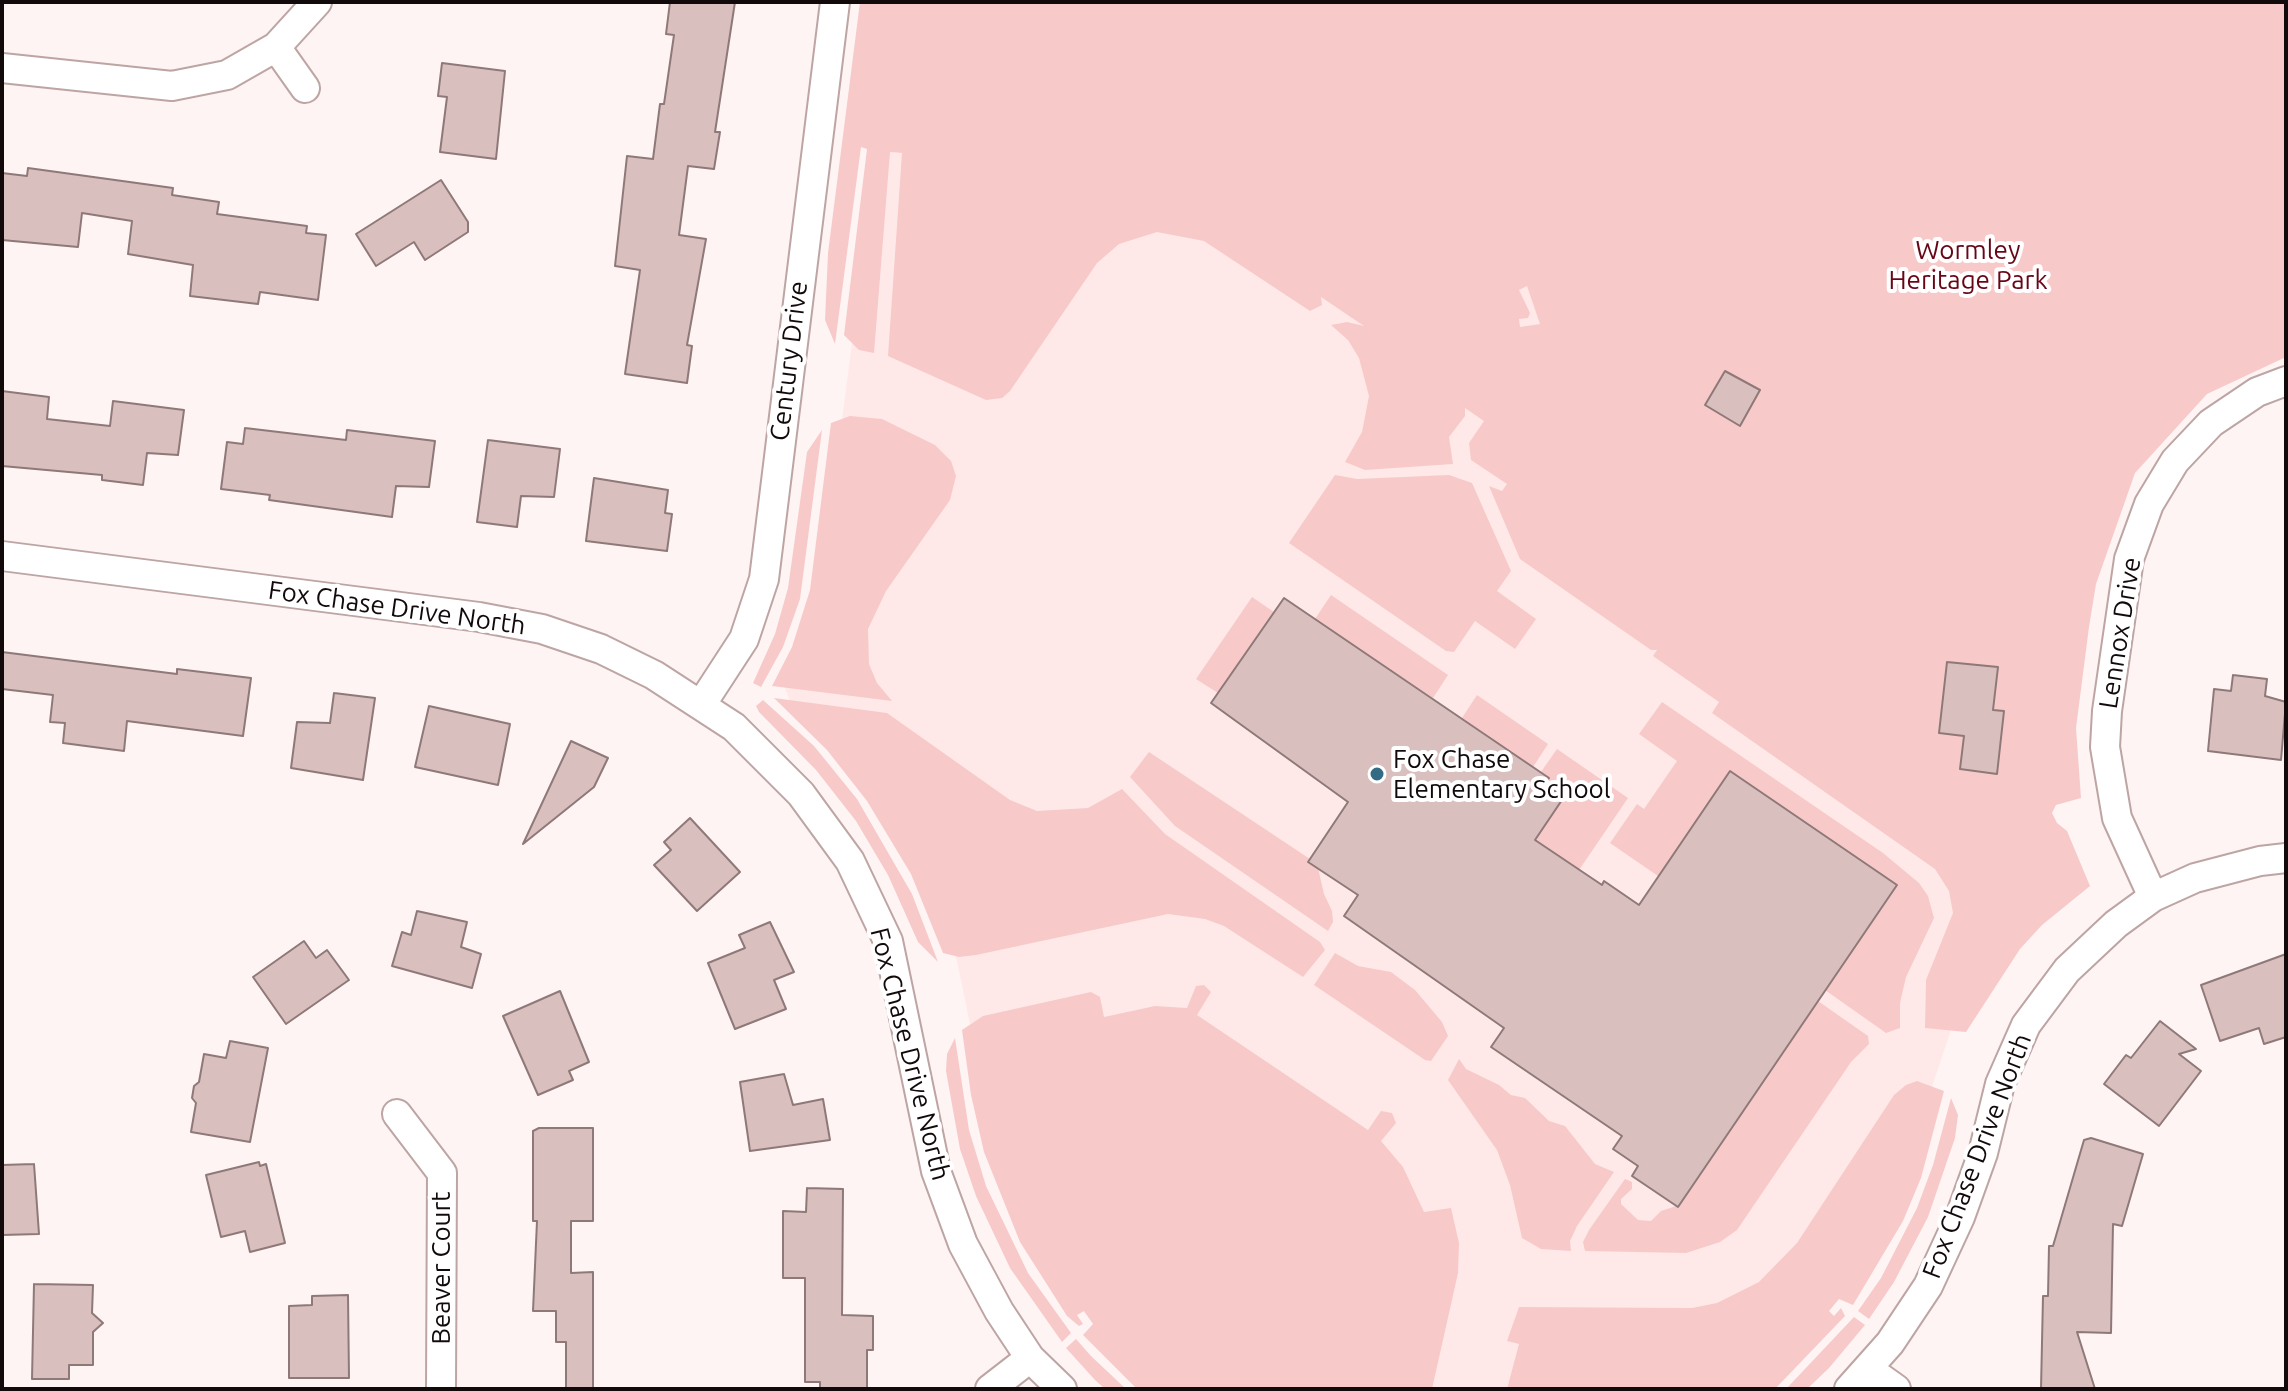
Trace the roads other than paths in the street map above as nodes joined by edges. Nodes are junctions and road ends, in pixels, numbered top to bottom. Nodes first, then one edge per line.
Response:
1 (317, 2) edge
2 (835, 2) edge
3 (276, 47) junction
4 (2, 68) edge
5 (305, 88) dead end
6 (2286, 381) edge
7 (2, 556) edge
8 (701, 705) junction
9 (2286, 858) edge
10 (2153, 897) junction
11 (397, 1114) dead end
12 (1030, 1358) junction
13 (1859, 1379) edge
14 (441, 1389) edge
15 (990, 1389) edge
16 (1062, 1389) edge
17 (1896, 1389) edge

1 - 3 street
2 - 8 street, Century Drive
3 - 4 street
3 - 5 street
6 - 10 street, Lennox Drive
7 - 8 street, Fox Chase Drive North
8 - 12 street, Fox Chase Drive North
9 - 10 street, Fox Chase Drive North
10 - 13 street, Fox Chase Drive North
11 - 14 street, Beaver Court
12 - 15 street
12 - 16 street, Fox Chase Drive North
13 - 17 street

